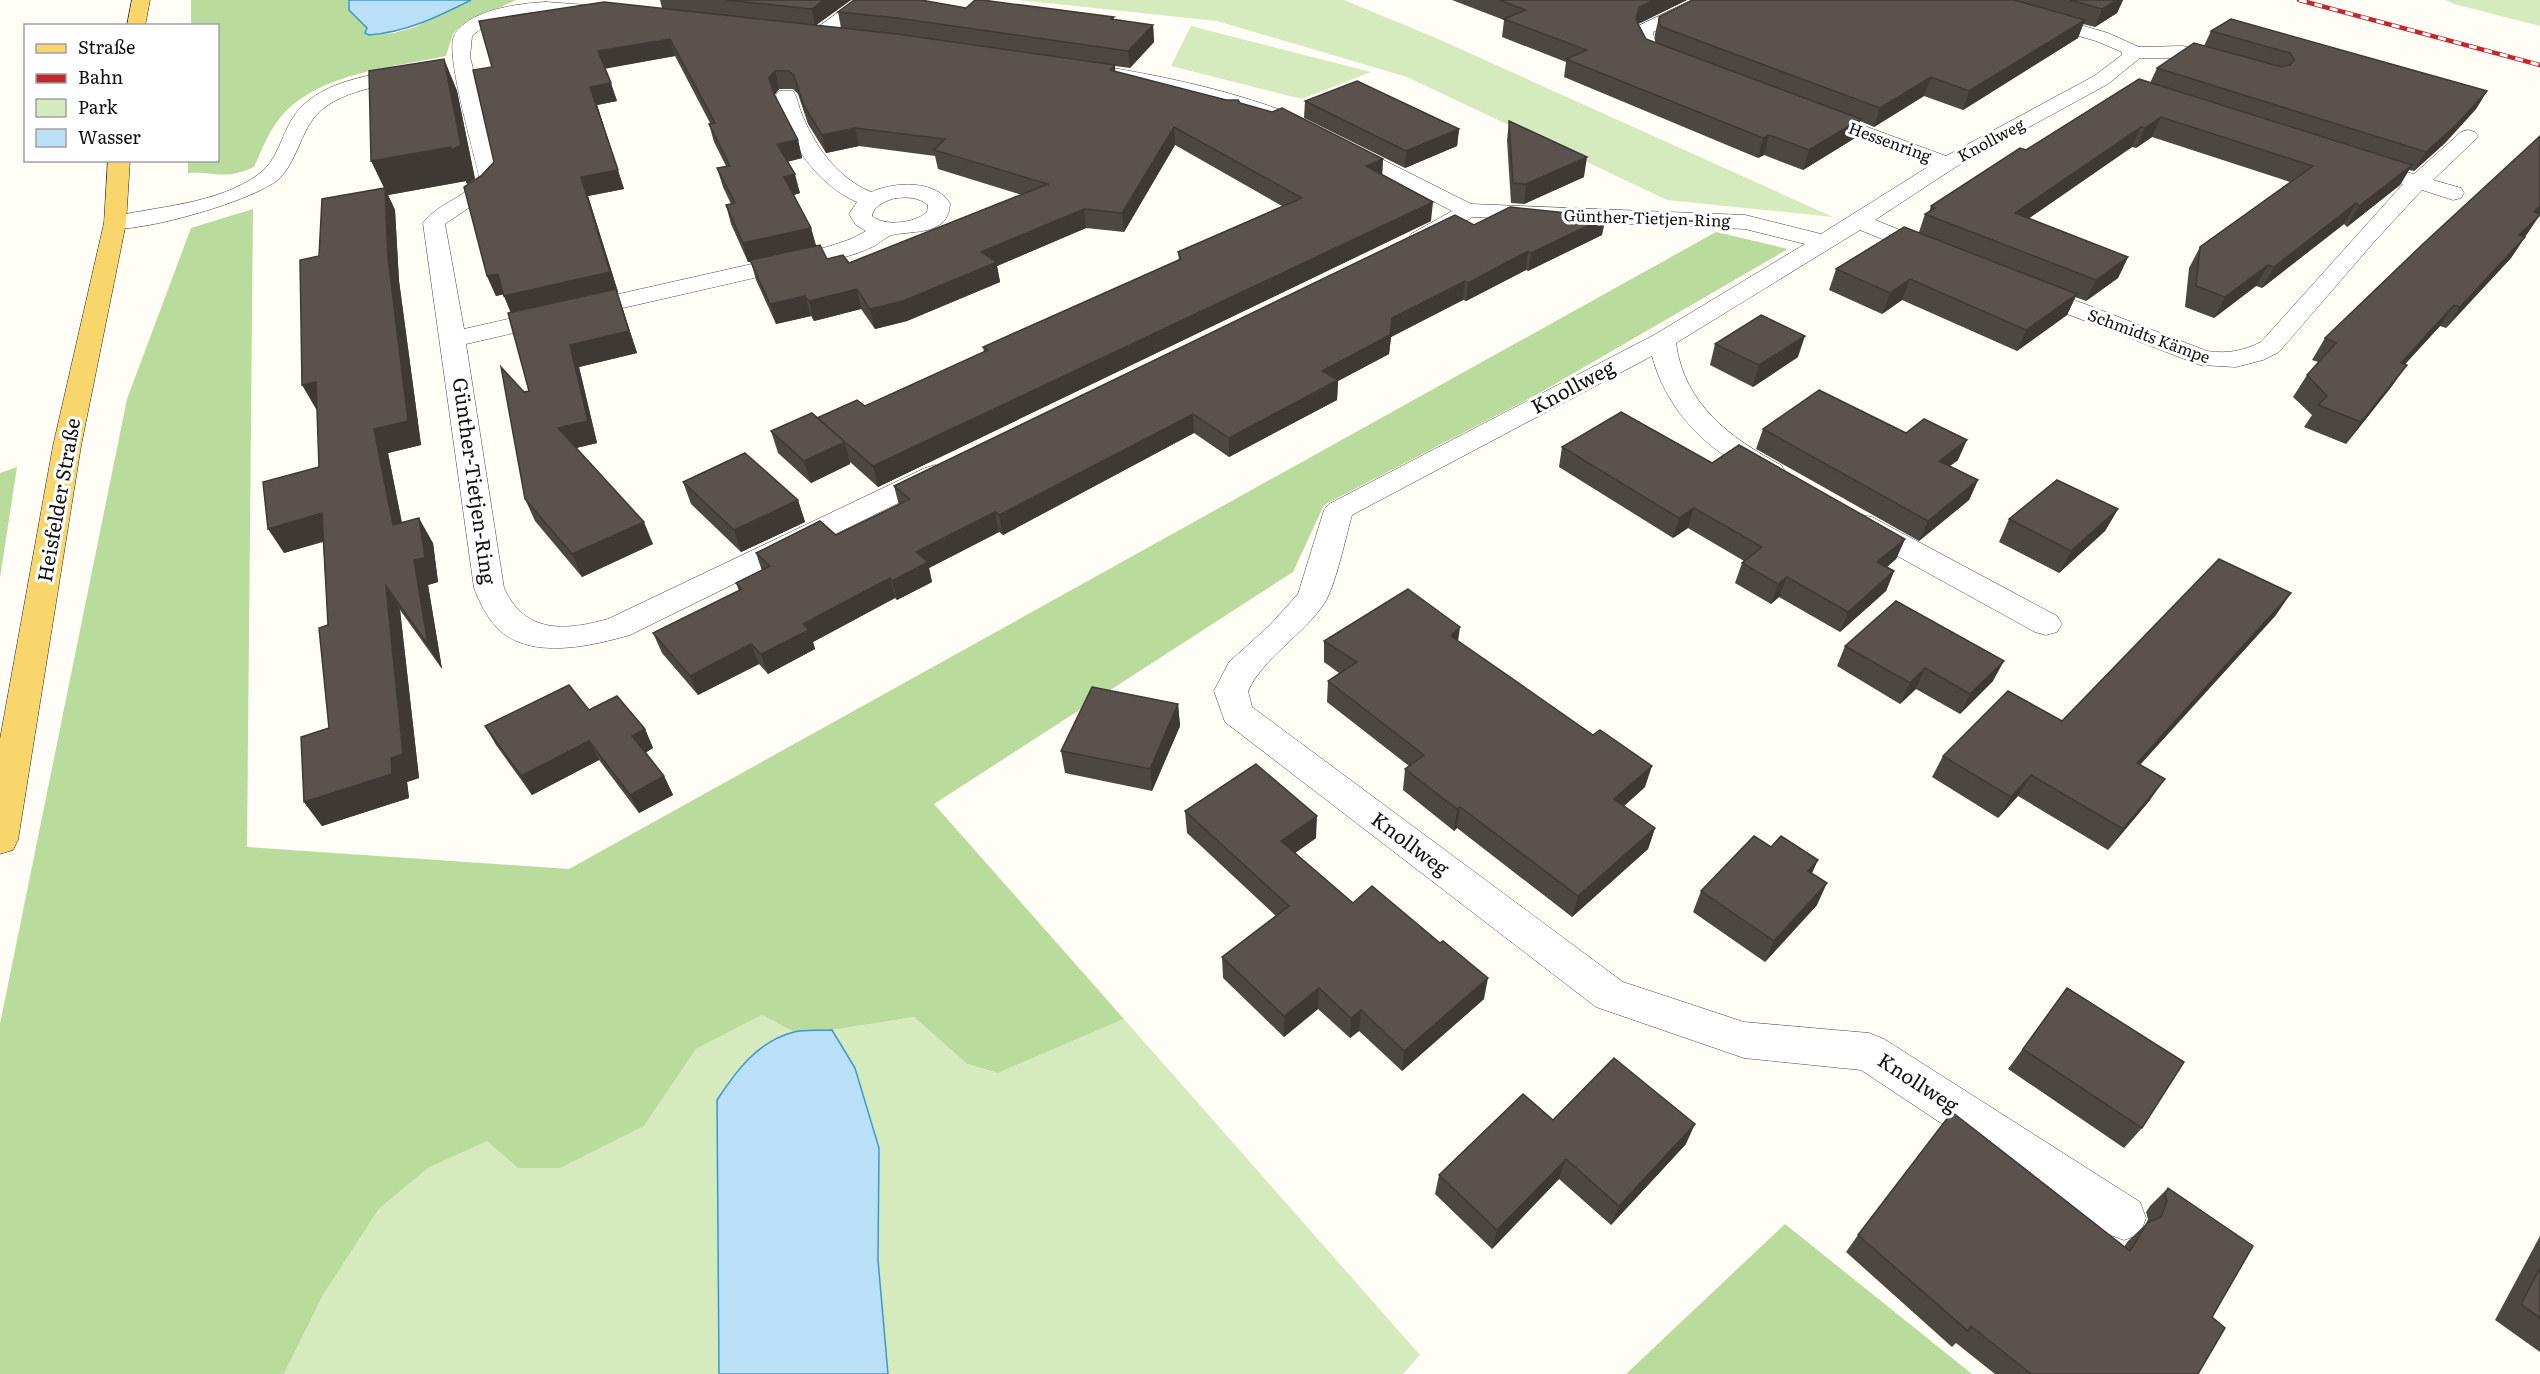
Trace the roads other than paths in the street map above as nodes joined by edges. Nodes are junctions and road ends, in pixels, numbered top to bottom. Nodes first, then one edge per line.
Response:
1 (141, 0) edge
2 (866, 0) edge
3 (1706, 0) edge
4 (1975, 0) edge
5 (643, 15) edge
6 (136, 24) edge
7 (849, 37) edge
8 (2132, 51) junction
9 (446, 67) junction
10 (1074, 68) edge
11 (1692, 69) edge
12 (2242, 70) edge
13 (786, 95) edge
14 (1803, 110) edge
15 (2468, 136) edge
16 (119, 162) edge
17 (1947, 164) junction
18 (2385, 172) edge
19 (2419, 183) junction
20 (2453, 193) dead end
21 (871, 200) junction
22 (1467, 210) junction
23 (1858, 221) junction
24 (115, 223) junction
25 (885, 229) junction
26 (1825, 242) junction
27 (1394, 251) edge
28 (1952, 259) edge
29 (2004, 280) edge
30 (453, 339) junction
31 (1663, 340) junction
32 (953, 465) edge
33 (1793, 484) edge
34 (1842, 513) edge
35 (2046, 624) dead end
36 (0, 840) edge
37 (2124, 1218) dead end

1 - 6 main road
2 - 7 street
3 - 11 street
4 - 8 street
5 - 9 street, Günther-Tietjen-Ring
8 - 12 street
8 - 17 street, Knollweg
9 - 24 street
9 - 30 street, Günther-Tietjen-Ring
10 - 22 street, Günther-Tietjen-Ring
13 - 21 street
14 - 17 street, Hessenring
15 - 19 street, Schmidts Kämpe
16 - 24 main road, Heisfelder Straße
17 - 23 street, Knollweg
18 - 19 street
19 - 20 street
19 - 29 street, Schmidts Kämpe
21 - 25 street
21 - 25 street
22 - 26 street, Günther-Tietjen-Ring
22 - 27 street
23 - 26 street, Knollweg
23 - 28 street
24 - 36 main road, Heisfelder Straße
25 - 30 street
26 - 31 street, Knollweg
30 - 32 street, Günther-Tietjen-Ring
31 - 33 street
31 - 37 street, Knollweg
34 - 35 street

